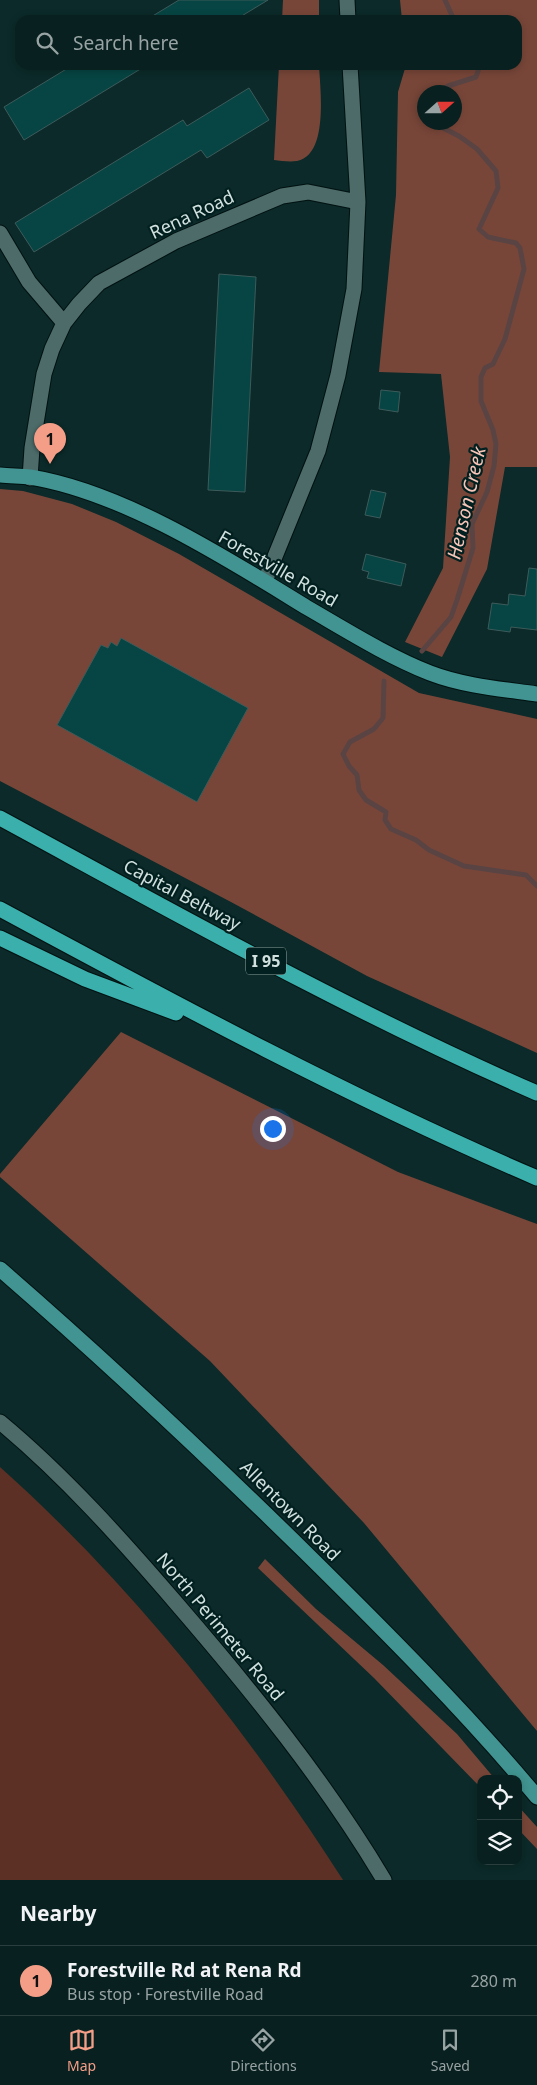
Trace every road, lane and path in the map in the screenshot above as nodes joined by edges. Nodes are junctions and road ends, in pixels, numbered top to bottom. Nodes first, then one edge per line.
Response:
1 (347, 0) edge
2 (348, 15) edge
3 (350, 70) edge
4 (358, 202) junction
5 (0, 233) edge
6 (64, 323) junction
7 (0, 475) edge
8 (30, 478) junction
9 (265, 581) junction
10 (537, 694) edge
11 (0, 818) edge
12 (0, 909) edge
13 (0, 938) edge
14 (239, 1037) junction
15 (537, 1093) edge
16 (537, 1178) edge
17 (0, 1268) edge
18 (0, 1422) edge
19 (537, 1797) edge
20 (384, 1880) edge

1 - 2 street
3 - 4 street
4 - 6 street, Rena Road
4 - 9 street
5 - 6 street
6 - 8 street, Rena Road
7 - 8 main road, Forestville Road
8 - 9 main road, Forestville Road
9 - 10 main road, Forestville Road
11 - 15 highway, Capital Beltway / I 95
12 - 14 highway
13 - 14 highway
14 - 16 highway
17 - 19 main road, Allentown Road
18 - 20 street, North Perimeter Road

